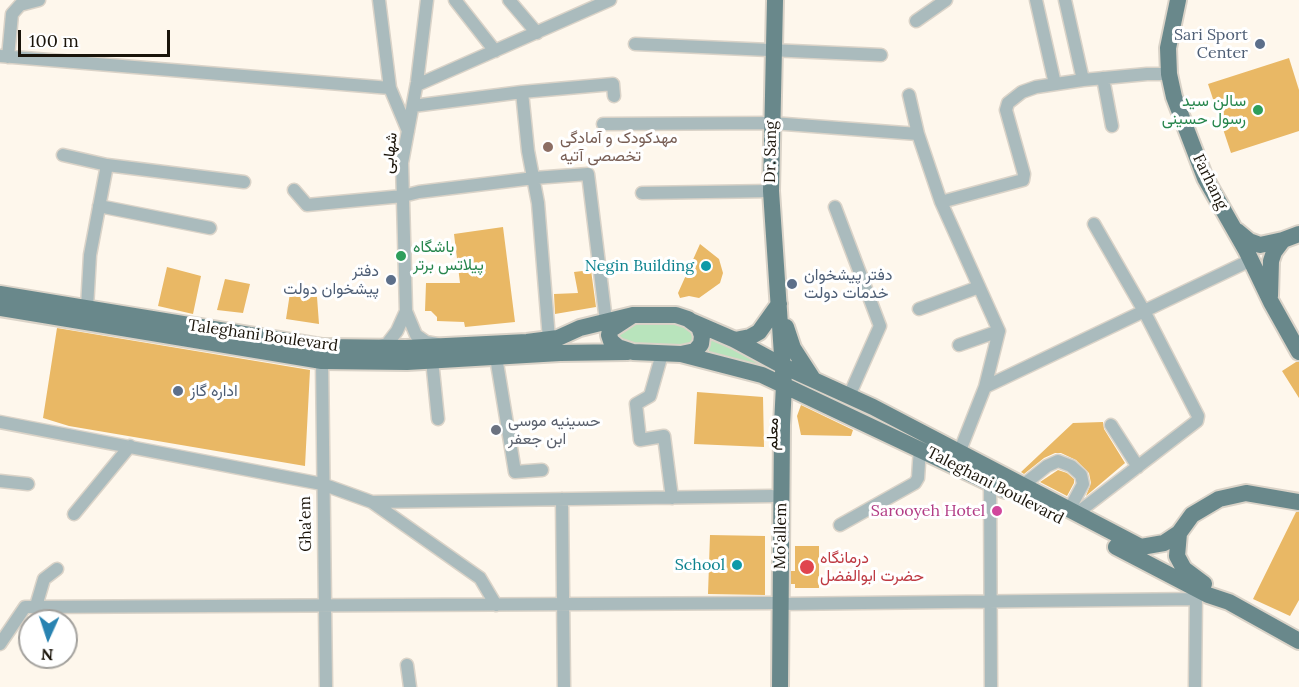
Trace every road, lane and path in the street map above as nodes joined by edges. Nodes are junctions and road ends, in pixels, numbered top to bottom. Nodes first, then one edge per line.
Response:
1 (39, 0) edge
2 (379, 0) edge
3 (428, 0) edge
4 (455, 0) edge
5 (509, 0) edge
6 (610, 0) edge
7 (775, 0) edge
8 (946, 0) edge
9 (1036, 0) edge
10 (1065, 0) edge
11 (1178, 0) edge
12 (916, 21) dead end
13 (537, 33) junction
14 (635, 44) dead end
15 (495, 51) junction
16 (773, 51) junction
17 (881, 55) dead end
18 (4, 56) edge
19 (1169, 74) junction
20 (1103, 78) junction
21 (1083, 80) junction
22 (1055, 84) junction
23 (417, 85) junction
24 (390, 88) junction
25 (522, 92) junction
26 (909, 95) dead end
27 (614, 96) dead end
28 (413, 106) junction
29 (772, 123) junction
30 (603, 124) dead end
31 (1112, 126) dead end
32 (408, 132) junction
33 (918, 134) junction
34 (63, 155) dead end
35 (107, 165) junction
36 (534, 178) junction
37 (244, 182) dead end
38 (294, 190) dead end
39 (771, 191) junction
40 (642, 193) dead end
41 (403, 196) junction
42 (941, 202) junction
43 (99, 206) junction
44 (835, 207) dead end
45 (1094, 224) dead end
46 (210, 228) dead end
47 (1233, 228) junction
48 (1299, 234) edge
49 (1283, 240) junction
50 (1251, 260) junction
51 (979, 287) junction
52 (0, 294) edge
53 (1271, 302) junction
54 (779, 304) junction
55 (0, 308) edge
56 (87, 308) junction
57 (919, 309) dead end
58 (406, 311) junction
59 (1144, 311) junction
60 (633, 315) junction
61 (688, 319) junction
62 (606, 321) junction
63 (999, 331) junction
64 (568, 333) junction
65 (549, 339) junction
66 (735, 340) junction
67 (447, 345) junction
68 (959, 345) dead end
69 (372, 348) junction
70 (1299, 351) edge
71 (633, 352) junction
72 (582, 353) junction
73 (662, 354) junction
74 (681, 354) junction
75 (496, 357) junction
76 (432, 360) junction
77 (322, 361) junction
78 (783, 366) junction
79 (762, 375) junction
80 (813, 379) junction
81 (784, 386) junction
82 (985, 387) junction
83 (809, 396) junction
84 (849, 396) junction
85 (438, 419) dead end
86 (0, 422) edge
87 (782, 425) junction
88 (1111, 425) dead end
89 (130, 446) junction
90 (920, 448) junction
91 (959, 453) junction
92 (1138, 467) junction
93 (542, 470) dead end
94 (0, 481) edge
95 (990, 482) junction
96 (28, 484) dead end
97 (322, 484) junction
98 (1022, 486) junction
99 (772, 496) junction
100 (672, 498) junction
101 (562, 499) junction
102 (372, 502) junction
103 (1299, 502) edge
104 (1073, 512) junction
105 (74, 514) dead end
106 (840, 525) dead end
107 (1179, 533) junction
108 (57, 569) dead end
109 (1196, 594) junction
110 (991, 602) junction
111 (1229, 602) junction
112 (564, 603) junction
113 (777, 603) junction
114 (325, 604) junction
115 (496, 605) junction
116 (36, 606) junction
117 (1299, 641) edge
118 (0, 644) edge
119 (407, 665) dead end
120 (326, 687) edge
121 (410, 687) edge
122 (564, 687) edge
123 (772, 687) edge
124 (780, 687) edge
125 (991, 687) edge
126 (1195, 687) edge

1 - 18 street
2 - 24 street
3 - 23 street, شهابی
4 - 15 street
5 - 13 street
6 - 13 street
7 - 16 main road, Dr. Sang
8 - 12 street
9 - 22 street
10 - 21 street
11 - 19 main road, Farhang
13 - 15 street
14 - 16 street
15 - 23 street
16 - 17 street
16 - 29 main road, Dr. Sang
18 - 24 street
19 - 20 street
19 - 47 main road, Farhang
20 - 21 street
20 - 31 street
21 - 22 street
22 - 42 street
23 - 28 street, شهابی
24 - 32 street
25 - 27 street
25 - 28 street
25 - 36 street
26 - 33 street
28 - 32 street, شهابی
29 - 30 street
29 - 33 street
29 - 39 main road, Dr. Sang
32 - 41 street, شهابی
33 - 42 street
34 - 35 street
35 - 37 street
35 - 43 street
36 - 41 street
36 - 62 street
36 - 65 street
38 - 41 street
39 - 40 street
39 - 54 main road, Dr. Sang
41 - 58 street, شهابی
42 - 51 street
43 - 46 street
43 - 56 street
44 - 84 street
45 - 59 street
47 - 49 main road
47 - 50 main road, Farhang
48 - 49 main road
49 - 53 main road
50 - 53 main road, Farhang
50 - 59 street
51 - 57 street
51 - 63 street
52 - 56 main road, Taleghani Boulevard
53 - 70 main road, Farhang
54 - 66 main road
54 - 78 main road, Dr. Sang
54 - 80 main road
55 - 77 main road, Taleghani Boulevard
56 - 69 main road, Taleghani Boulevard
58 - 67 street
58 - 69 street
59 - 82 street
59 - 92 street
60 - 61 main road, Taleghani Boulevard
60 - 62 main road, Taleghani Boulevard
60 - 71 main road
61 - 66 main road, Taleghani Boulevard
61 - 74 main road
62 - 64 main road, Taleghani Boulevard
63 - 68 street
63 - 82 street
64 - 65 main road, Taleghani Boulevard
64 - 72 main road
65 - 67 main road, Taleghani Boulevard
66 - 78 main road, Taleghani Boulevard
67 - 69 main road, Taleghani Boulevard
71 - 72 main road, Taleghani Boulevard
71 - 73 main road, Taleghani Boulevard
72 - 75 main road, Taleghani Boulevard
73 - 74 main road, Taleghani Boulevard
73 - 100 street
74 - 79 main road, Taleghani Boulevard
75 - 76 main road, Taleghani Boulevard
75 - 93 street
76 - 77 main road, Taleghani Boulevard
76 - 85 street
77 - 97 street, Gha'em
78 - 80 main road, Taleghani Boulevard
78 - 81 main road, Dr. Sang
79 - 81 main road, Taleghani Boulevard
79 - 99 main road, معلم
80 - 84 main road, Taleghani Boulevard
81 - 83 main road, Taleghani Boulevard
81 - 87 main road, Mo'allem
82 - 91 street
83 - 87 main road
83 - 90 main road, Taleghani Boulevard
84 - 91 main road, Taleghani Boulevard
86 - 89 street
87 - 113 main road, Mo'allem
88 - 92 street
89 - 97 street
89 - 105 street
90 - 95 main road, Taleghani Boulevard
90 - 106 street
91 - 98 main road, Taleghani Boulevard
92 - 104 street
94 - 96 street
95 - 109 main road, Taleghani Boulevard
95 - 110 street
97 - 102 street
97 - 114 street, Gha'em
98 - 104 main road, Taleghani Boulevard
98 - 104 street
99 - 100 street
99 - 113 main road, Mo'allem
100 - 101 street
101 - 102 street
101 - 112 street
102 - 115 street
103 - 107 main road
104 - 107 main road, Taleghani Boulevard
107 - 111 main road
108 - 116 street
109 - 110 street
109 - 111 main road, Taleghani Boulevard
109 - 126 street
110 - 113 street
110 - 125 street
111 - 117 main road, Taleghani Boulevard
112 - 113 street
112 - 115 street
112 - 122 street
113 - 123 main road, Mo'allem
113 - 124 main road, Mo'allem
114 - 115 street
114 - 116 street
114 - 120 street, Gha'em
116 - 118 street
119 - 121 street

